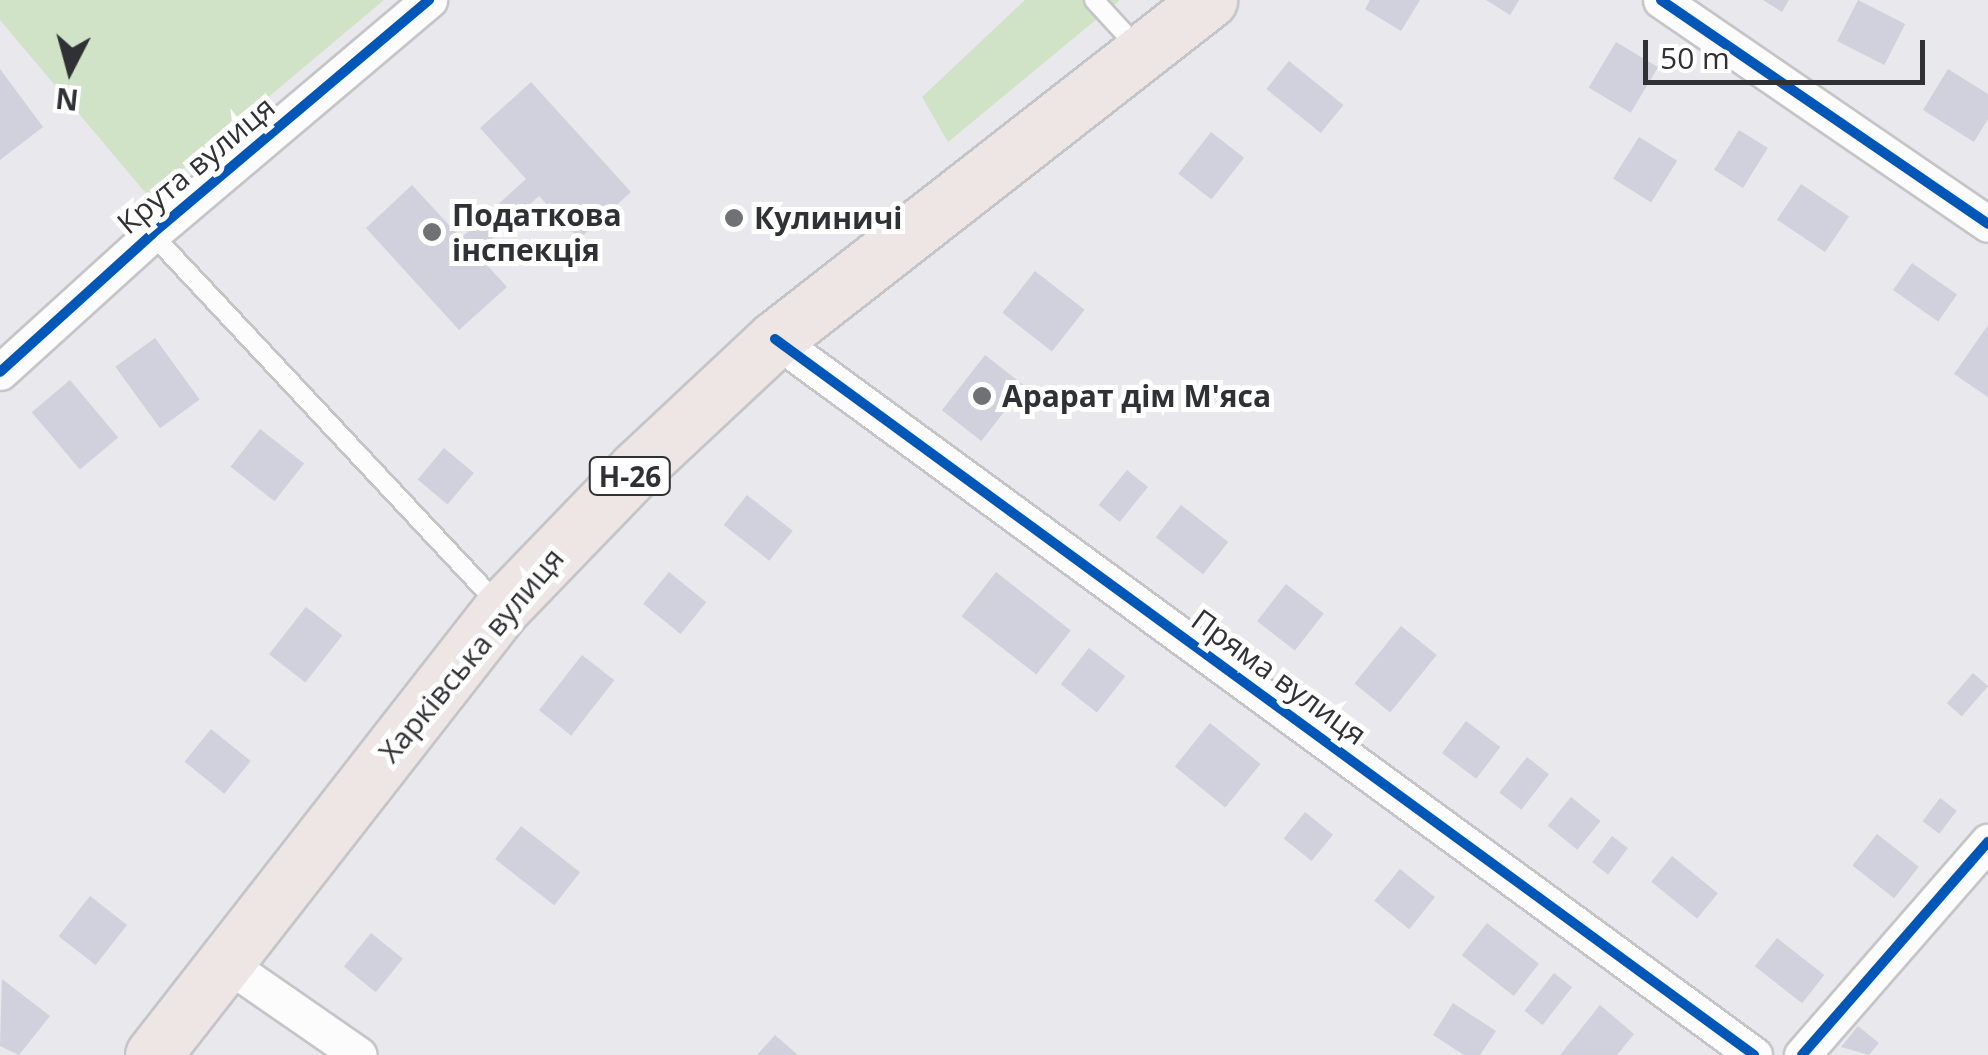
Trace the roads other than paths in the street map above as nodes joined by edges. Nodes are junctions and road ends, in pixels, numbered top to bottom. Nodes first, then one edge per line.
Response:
1 (429, 0) edge
2 (1094, 0) edge
3 (1210, 0) edge
4 (1660, 0) edge
5 (1142, 53) junction
6 (1988, 224) edge
7 (152, 234) junction
8 (775, 339) junction
9 (0, 372) edge
10 (502, 608) junction
11 (1988, 842) edge
12 (223, 961) junction
13 (153, 1055) edge
14 (359, 1055) edge
15 (1754, 1055) edge
16 (1802, 1055) edge

1 - 7 street, Крута вулиця
2 - 5 lane
3 - 5 main road, Харківська вулиця / Н-26
4 - 6 street
5 - 8 main road, Харківська вулиця / Н-26
7 - 9 street, Крута вулиця
7 - 10 lane
8 - 10 main road, Харківська вулиця / Н-26
8 - 15 street, Пряма вулиця
10 - 12 main road, Харківська вулиця / Н-26
11 - 16 street
12 - 13 main road, Харківська вулиця / Н-26
12 - 14 street

